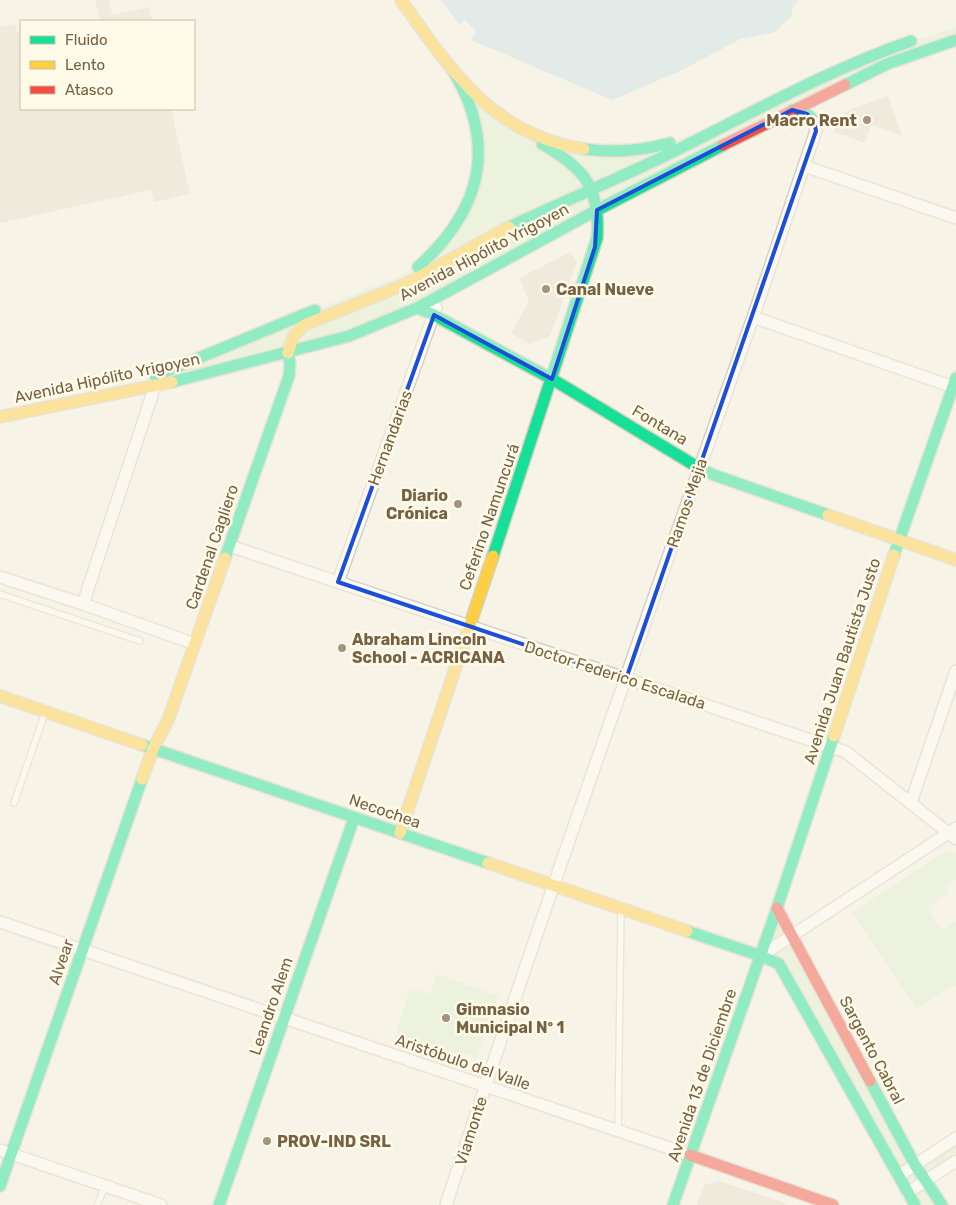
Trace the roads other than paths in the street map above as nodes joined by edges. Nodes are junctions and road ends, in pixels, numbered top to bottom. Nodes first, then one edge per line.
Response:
1 (401, 0) edge
2 (919, 39) dead end
3 (956, 40) edge
4 (452, 69) junction
5 (792, 110) junction
6 (492, 111) junction
7 (736, 120) junction
8 (814, 120) joint
9 (804, 166) junction
10 (592, 188) junction
11 (598, 210) junction
12 (956, 218) edge
13 (441, 295) junction
14 (417, 308) junction
15 (434, 315) junction
16 (753, 317) junction
17 (288, 353) junction
18 (552, 379) junction
19 (157, 380) junction
20 (954, 382) edge
21 (0, 417) edge
22 (699, 468) junction
23 (899, 540) junction
24 (230, 546) junction
25 (956, 560) edge
26 (0, 577) edge
27 (338, 582) junction
28 (0, 594) edge
29 (83, 604) junction
30 (469, 627) junction
31 (140, 641) dead end
32 (195, 644) junction
33 (956, 671) edge
34 (626, 679) junction
35 (0, 696) edge
36 (46, 712) junction
37 (831, 747) junction
38 (153, 749) junction
39 (911, 802) junction
40 (14, 803) dead end
41 (354, 818) junction
42 (400, 833) junction
43 (954, 834) edge
44 (554, 886) junction
45 (777, 908) junction
46 (621, 909) junction
47 (0, 922) edge
48 (792, 935) junction
49 (82, 950) junction
50 (761, 956) junction
51 (284, 1019) junction
52 (485, 1087) junction
53 (618, 1131) junction
54 (956, 1138) edge
55 (0, 1150) edge
56 (11, 1154) junction
57 (690, 1156) junction
58 (956, 1161) edge
59 (915, 1165) junction
60 (898, 1176) junction
61 (925, 1181) junction
62 (0, 1186) edge
63 (105, 1186) junction
64 (907, 1193) junction
65 (829, 1204) edge
66 (915, 1204) edge
67 (98, 1205) edge
68 (161, 1205) edge
69 (219, 1205) edge
70 (446, 1205) edge
71 (673, 1205) edge
72 (942, 1205) edge

1 - 4 main road
2 - 7 main road
3 - 5 main road, Avenida Hipólito Yrigoyen
4 - 6 main road
4 - 19 main road
5 - 8 main road
5 - 11 main road, Avenida Hipólito Yrigoyen
6 - 7 main road
6 - 10 main road
7 - 10 main road
8 - 9 street, Ramos Mejia
9 - 12 street
9 - 16 street, Ramos Mejia
10 - 11 main road, Ceferino Namuncurá
10 - 17 main road
11 - 13 main road, Avenida Hipólito Yrigoyen
11 - 18 main road, Ceferino Namuncurá
13 - 14 main road, Avenida Hipólito Yrigoyen
13 - 15 street, Hernandarias
14 - 15 main road, Fontana
14 - 17 main road, Avenida Hipólito Yrigoyen
15 - 18 main road, Fontana
15 - 27 street, Hernandarias
16 - 20 street
16 - 22 street, Ramos Mejia
17 - 19 main road, Avenida Hipólito Yrigoyen
17 - 24 main road, Cardenal Cagliero
18 - 22 main road, Fontana
18 - 30 main road, Ceferino Namuncurá
19 - 21 main road, Avenida Hipólito Yrigoyen
19 - 29 street
20 - 23 main road, Avenida Juan Bautista Justo
22 - 23 main road, Fontana
22 - 34 street, Ramos Mejia
23 - 25 main road, Fontana
23 - 37 main road, Avenida Juan Bautista Justo
24 - 27 street, Doctor Federico Escalada
24 - 32 main road, Cardenal Cagliero
26 - 29 street
27 - 30 street, Doctor Federico Escalada
28 - 31 lane
29 - 32 street
30 - 34 street, Doctor Federico Escalada
30 - 42 main road, Ceferino Namuncurá
32 - 38 main road, Cardenal Cagliero
33 - 39 street
34 - 37 street, Doctor Federico Escalada
34 - 44 street, Ramos Mejia
35 - 36 main road, Necochea
36 - 38 main road, Necochea
36 - 40 lane
37 - 39 street, Doctor Federico Escalada
37 - 45 main road, Avenida Juan Bautista Justo
38 - 41 main road, Necochea
38 - 49 main road, Alvear
39 - 43 street, Doctor Federico Escalada
41 - 42 main road, Necochea
41 - 51 main road, Leandro Alem
42 - 44 main road, Necochea
43 - 48 street
44 - 46 main road, Necochea
44 - 52 street, Viamonte
45 - 48 main road, Sargento Cabral
45 - 50 main road, Avenida Juan Bautista Justo
46 - 50 main road, Necochea
46 - 53 lane
47 - 49 street, Aristóbulo del Valle
48 - 50 street
48 - 59 main road, Sargento Cabral
49 - 51 street, Aristóbulo del Valle
49 - 56 main road, Alvear
50 - 57 main road, Avenida 13 de Diciembre
50 - 60 main road, Necochea
51 - 52 street, Aristóbulo del Valle
51 - 69 main road, Leandro Alem
52 - 53 street, Aristóbulo del Valle
52 - 70 street, Viamonte
53 - 57 street, Aristóbulo del Valle
54 - 59 street
55 - 56 street
56 - 62 main road, Alvear
56 - 63 street
57 - 65 main road, Aristóbulo del Valle
57 - 71 main road, Avenida 13 de Diciembre
58 - 61 street
59 - 60 street
59 - 61 main road, Sargento Cabral
60 - 64 main road, Necochea
61 - 64 street
61 - 72 main road, Sargento Cabral
63 - 67 lane
63 - 68 street
64 - 66 main road, Necochea

